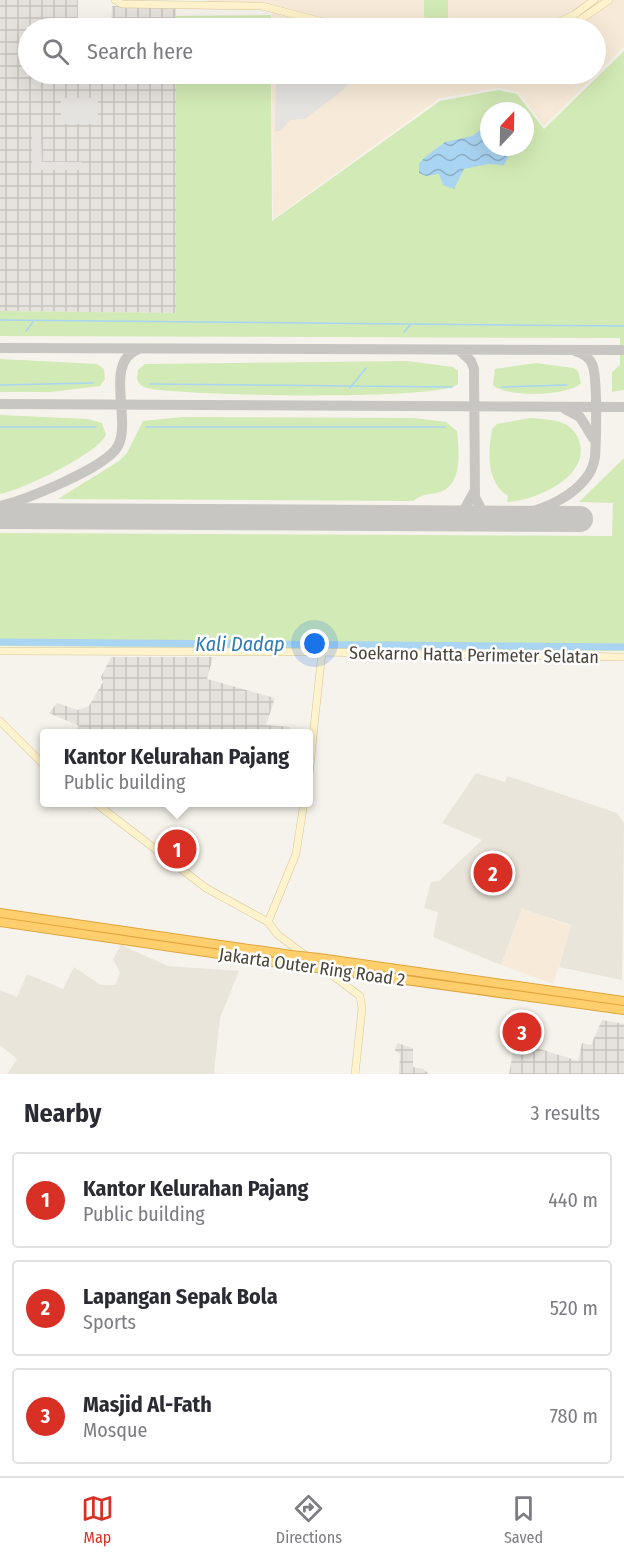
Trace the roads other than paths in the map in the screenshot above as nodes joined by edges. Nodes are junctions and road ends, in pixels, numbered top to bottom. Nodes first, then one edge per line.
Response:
1 (114, 0) edge
2 (609, 0) edge
3 (161, 2) edge
4 (591, 2) edge
5 (594, 11) junction
6 (308, 18) edge
7 (569, 18) edge
8 (583, 18) edge
9 (0, 651) edge
10 (322, 652) junction
11 (624, 657) edge
12 (0, 722) edge
13 (313, 736) edge
14 (40, 761) edge
15 (101, 807) edge
16 (303, 807) edge
17 (0, 913) edge
18 (0, 922) edge
19 (268, 922) junction
20 (329, 971) junction
21 (530, 994) junction
22 (624, 1000) edge
23 (624, 1010) edge
24 (355, 1074) edge

1 - 3 main road
2 - 5 main road
3 - 6 main road
4 - 5 main road
4 - 7 main road
5 - 8 main road
9 - 10 main road, Soekarno Hatta Perimeter Selatan
10 - 11 main road, Soekarno Hatta Perimeter Selatan
10 - 13 main road
12 - 14 main road
15 - 19 main road
16 - 19 main road
17 - 21 highway, Jakarta Outer Ring Road 2, bridge
18 - 20 highway, Jakarta Outer Ring Road 2, bridge
19 - 20 main road
20 - 21 highway, Jakarta Outer Ring Road 2
20 - 24 main road
21 - 22 highway, Jakarta Outer Ring Road 2
21 - 23 highway, Jakarta Outer Ring Road 2

